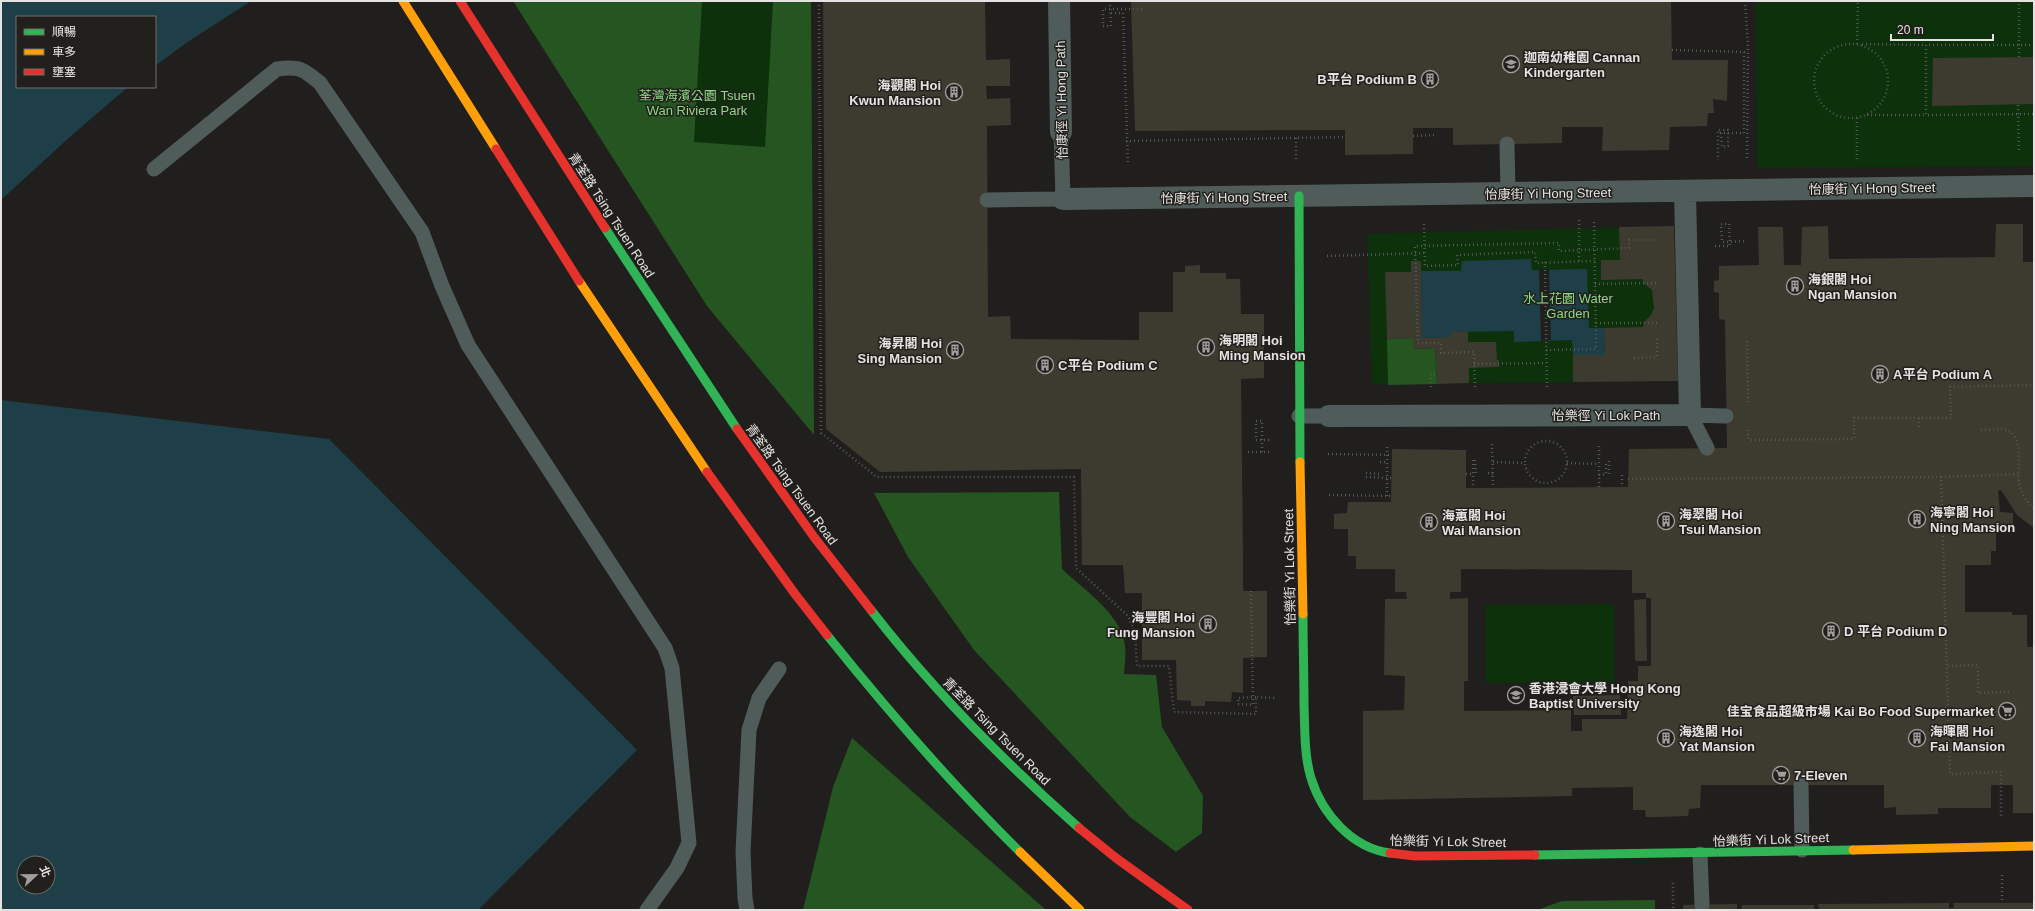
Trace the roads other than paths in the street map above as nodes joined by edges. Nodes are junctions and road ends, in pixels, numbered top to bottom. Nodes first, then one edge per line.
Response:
1 (403, 1) edge
2 (460, 1) edge
3 (1059, 1) edge
4 (1061, 132) joint
5 (1508, 144) dead end
6 (154, 169) dead end
7 (2034, 186) edge
8 (1685, 192) junction
9 (1508, 193) junction
10 (1299, 196) junction
11 (1063, 199) junction
12 (987, 200) dead end
13 (1690, 415) junction
14 (1299, 416) junction
15 (1329, 416) joint
16 (1726, 416) dead end
17 (1707, 448) dead end
18 (779, 669) dead end
19 (1801, 785) dead end
20 (2034, 846) edge
21 (1802, 850) junction
22 (1700, 854) junction
23 (1702, 905) dead end
24 (647, 910) edge
25 (747, 910) edge
26 (1080, 910) edge
27 (1188, 910) edge

1 - 26 main road
2 - 27 main road, 青荃路 Tsing Tsuen Road
3 - 4 street, 怡康徑 Yi Hong Path
4 - 11 lane, 怡康徑 Yi Hong Path
5 - 9 lane
6 - 24 lane
7 - 8 street, 怡康街 Yi Hong Street
8 - 9 street, 怡康街 Yi Hong Street
8 - 13 street
9 - 10 street, 怡康街 Yi Hong Street
10 - 11 street, 怡康街 Yi Hong Street
10 - 14 main road, 怡樂街 Yi Lok Street
11 - 12 lane
13 - 15 street, 怡樂徑 Yi Lok Path
13 - 16 lane
13 - 17 lane
14 - 15 lane, 怡樂徑 Yi Lok Path
14 - 22 main road, 怡樂街 Yi Lok Street
18 - 25 lane
19 - 21 lane
20 - 21 main road, 怡樂街 Yi Lok Street
21 - 22 main road, 怡樂街 Yi Lok Street
22 - 23 lane

